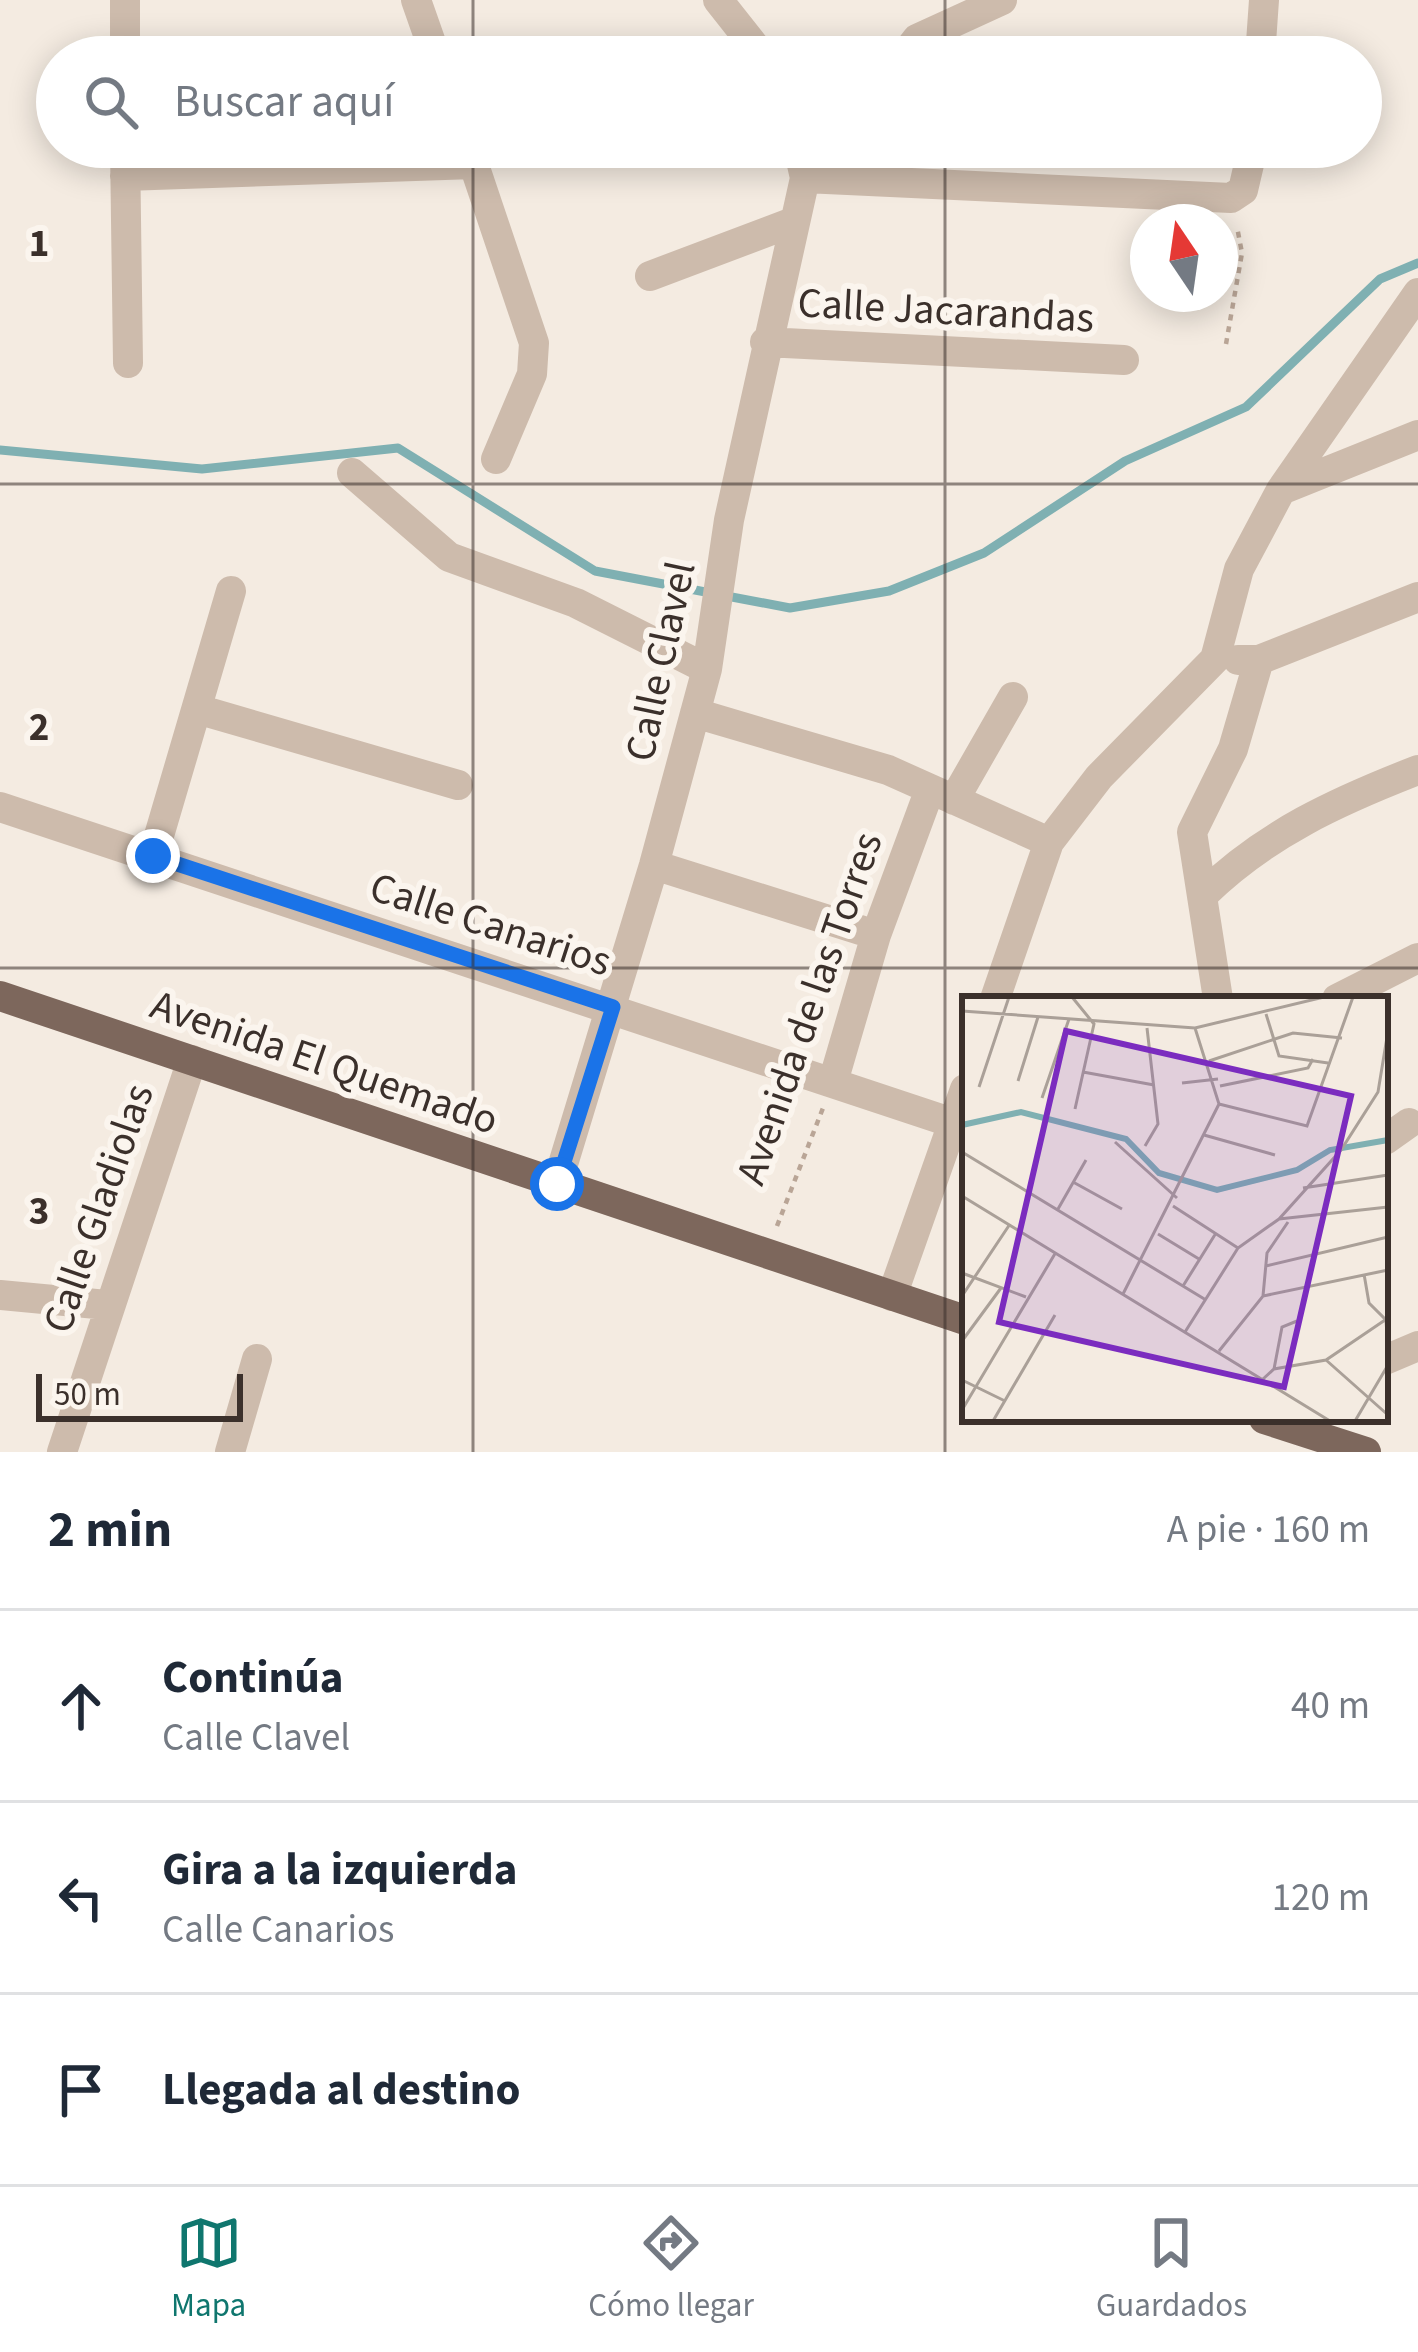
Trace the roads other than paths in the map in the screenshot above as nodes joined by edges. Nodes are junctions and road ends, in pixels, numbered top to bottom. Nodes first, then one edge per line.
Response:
1 (125, 0) edge
2 (416, 0) edge
3 (718, 0) edge
4 (1002, 0) edge
5 (1264, 0) edge
6 (125, 36) edge
7 (429, 36) edge
8 (747, 36) edge
9 (924, 36) edge
10 (1261, 36) edge
11 (125, 168) edge
12 (475, 168) edge
13 (803, 168) edge
14 (1246, 168) edge
15 (805, 178) junction
16 (793, 222) junction
17 (650, 276) dead end
18 (1418, 293) edge
19 (765, 342) junction
20 (1124, 360) dead end
21 (128, 363) dead end
22 (1418, 435) edge
23 (496, 459) dead end
24 (352, 473) dead end
25 (1281, 490) junction
26 (231, 590) dead end
27 (1418, 597) edge
28 (1215, 659) junction
29 (1258, 660) junction
30 (707, 669) junction
31 (1013, 697) dead end
32 (196, 709) junction
33 (695, 713) junction
34 (1418, 770) edge
35 (458, 785) dead end
36 (942, 794) junction
37 (0, 807) edge
38 (1049, 842) junction
39 (153, 856) junction
40 (654, 865) junction
41 (1203, 895) junction
42 (876, 934) junction
43 (1418, 958) edge
44 (0, 995) edge
45 (996, 996) edge
46 (1218, 996) edge
47 (1343, 996) edge
48 (613, 1007) junction
49 (192, 1060) junction
50 (833, 1082) junction
51 (962, 1098) edge
52 (953, 1124) junction
53 (557, 1184) junction
54 (0, 1295) edge
55 (892, 1296) junction
56 (107, 1305) junction
57 (962, 1319) edge
58 (1418, 1346) edge
59 (257, 1359) dead end
60 (1388, 1359) edge
61 (1273, 1422) edge
62 (1312, 1435) edge
63 (62, 1452) edge
64 (230, 1452) edge
65 (1366, 1452) edge

1 - 6 street
2 - 7 street
3 - 8 street
4 - 9 street
5 - 10 street
11 - 21 street
12 - 23 street
13 - 15 street, Calle Clavel
14 - 15 street
15 - 16 street, Calle Clavel
16 - 17 street
16 - 19 street, Calle Clavel
18 - 25 street
19 - 20 street, Calle Jacarandas
19 - 30 street, Calle Clavel
22 - 25 street
24 - 30 street
25 - 28 street
26 - 32 street
27 - 29 street
28 - 29 street
28 - 38 street
29 - 41 street
30 - 33 street, Calle Clavel
31 - 36 street, Avenida de las Torres
32 - 35 street
32 - 39 street
33 - 36 street
33 - 40 street, Calle Clavel
34 - 41 street
36 - 38 street
36 - 42 street, Avenida de las Torres
37 - 39 street, Calle Canarios
38 - 45 street
39 - 48 street, Calle Canarios
40 - 42 street
40 - 48 street, Calle Clavel
41 - 46 street
42 - 50 street, Avenida de las Torres
43 - 47 street
44 - 49 main road, Avenida El Quemado
48 - 50 street, Calle Canarios
48 - 53 street, Calle Clavel
49 - 53 main road, Avenida El Quemado
49 - 56 street, Calle Gladiolas
50 - 52 street, Calle Canarios
51 - 52 street
52 - 55 street
53 - 55 main road, Avenida El Quemado
54 - 56 street
55 - 57 main road, Avenida El Quemado
56 - 63 street, Calle Gladiolas
58 - 60 street
59 - 64 street
61 - 62 main road
62 - 65 main road

